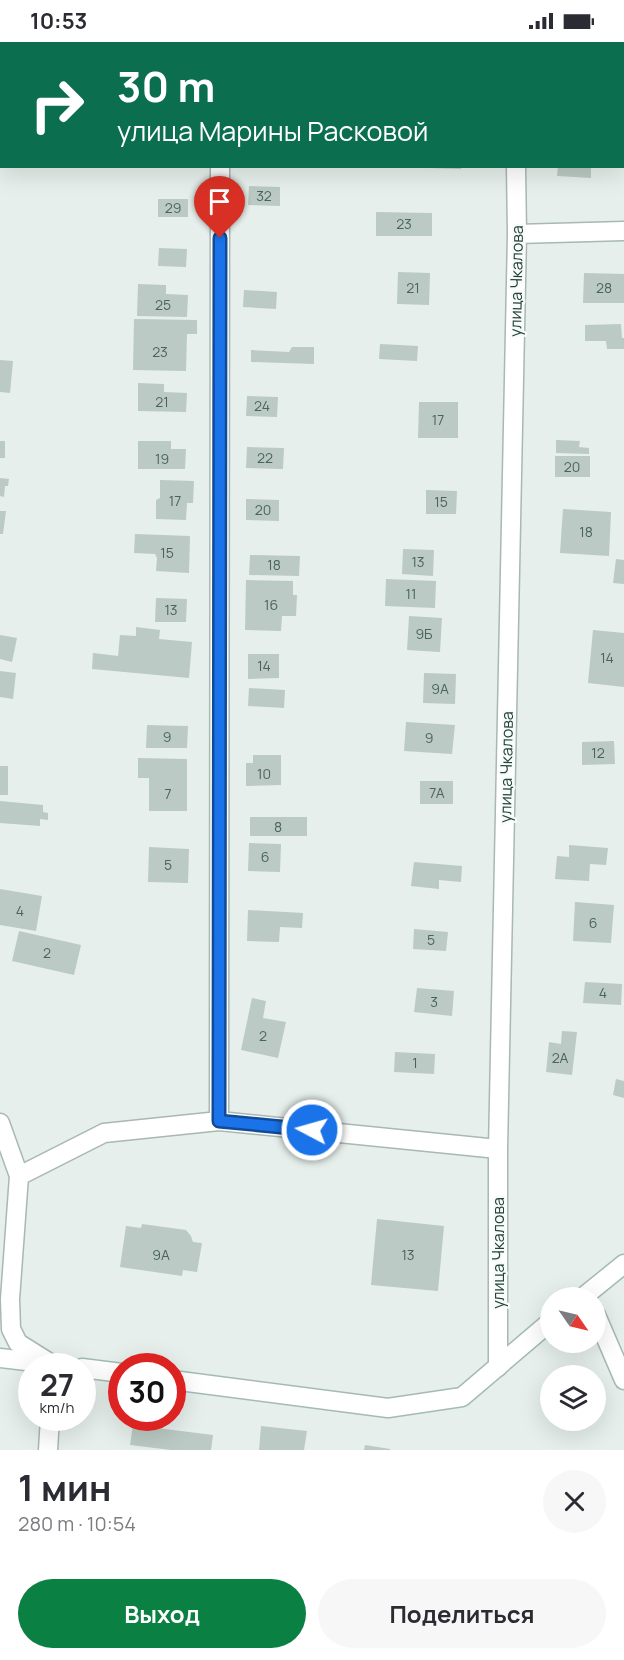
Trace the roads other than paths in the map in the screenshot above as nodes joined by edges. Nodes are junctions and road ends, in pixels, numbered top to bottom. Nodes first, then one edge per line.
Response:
1 (220, 168) edge
2 (516, 168) edge
3 (624, 231) edge
4 (517, 234) junction
5 (219, 1121) junction
6 (0, 1123) edge
7 (498, 1149) junction
8 (19, 1176) junction
9 (624, 1264) edge
10 (596, 1287) edge
11 (540, 1331) edge
12 (606, 1338) edge
13 (35, 1353) edge
14 (0, 1358) edge
15 (18, 1360) edge
16 (498, 1367) junction
17 (624, 1380) edge
18 (186, 1382) edge
19 (49, 1431) edge
20 (48, 1450) edge

1 - 5 street
2 - 4 street, улица Чкалова
3 - 4 street
4 - 7 street, улица Чкалова
5 - 7 street
5 - 8 street
6 - 8 street
7 - 16 street, улица Чкалова
8 - 13 street
9 - 10 street
11 - 16 street
12 - 17 street
14 - 15 street
16 - 18 street
19 - 20 street

